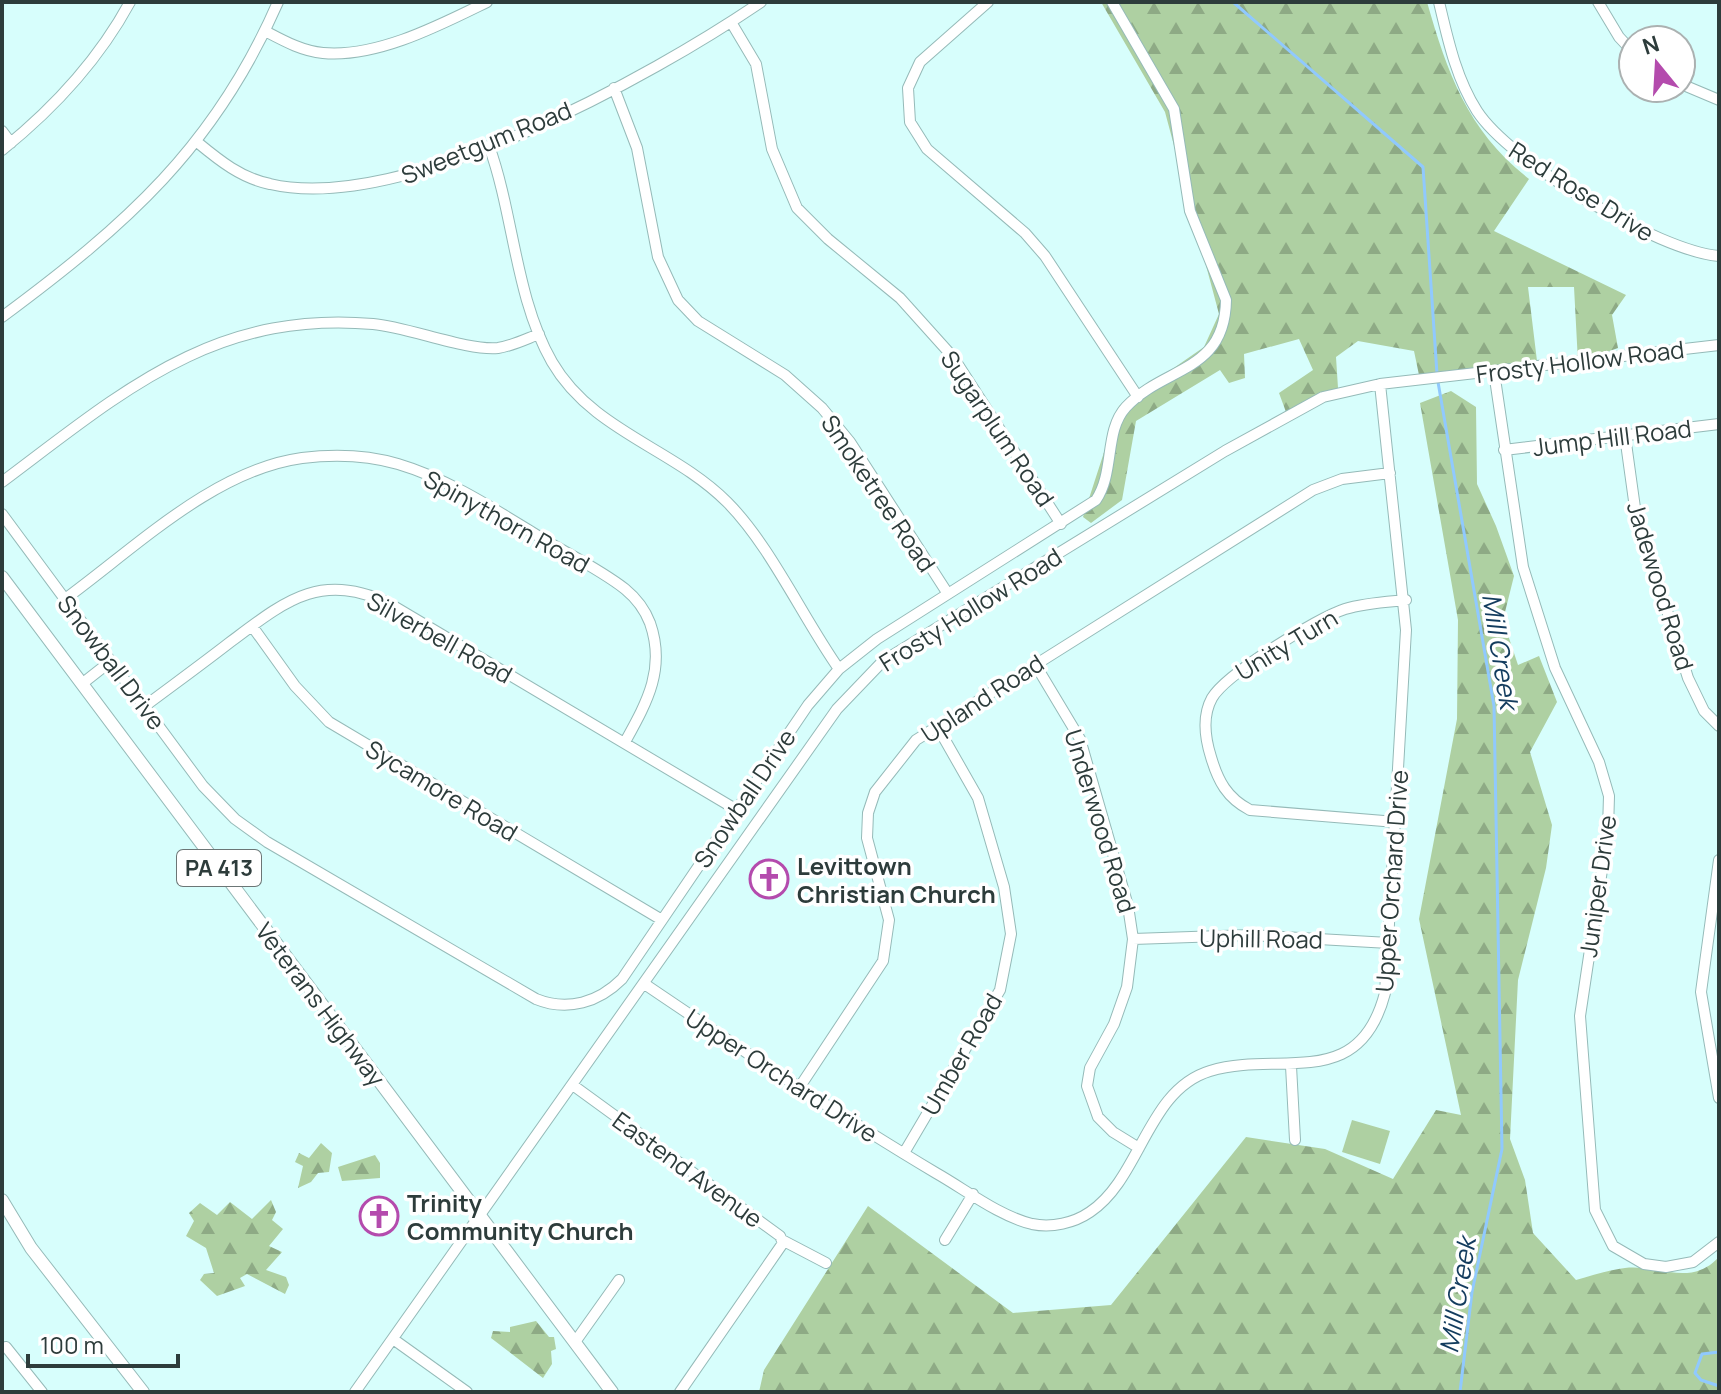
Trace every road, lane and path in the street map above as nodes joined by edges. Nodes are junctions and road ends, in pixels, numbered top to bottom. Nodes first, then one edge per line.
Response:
1 (128, 2) edge
2 (278, 2) edge
3 (761, 2) edge
4 (988, 2) edge
5 (1112, 2) edge
6 (1439, 2) edge
7 (1598, 2) edge
8 (484, 3) edge
9 (731, 22) junction
10 (265, 31) junction
11 (1617, 34) edge
12 (614, 88) junction
13 (1697, 91) edge
14 (1719, 100) edge
15 (2, 131) edge
16 (197, 142) junction
17 (489, 146) junction
18 (6, 147) edge
19 (1719, 256) edge
20 (2, 317) edge
21 (539, 334) junction
22 (1719, 345) edge
23 (1494, 372) junction
24 (1380, 384) junction
25 (1138, 397) junction
26 (1719, 424) edge
27 (1625, 436) junction
28 (1504, 450) junction
29 (1390, 473) junction
30 (2, 482) edge
31 (2, 514) edge
32 (1061, 524) junction
33 (2, 577) edge
34 (948, 594) junction
35 (65, 599) junction
36 (1406, 600) junction
37 (252, 626) junction
38 (111, 661) junction
39 (1035, 664) junction
40 (839, 669) junction
41 (83, 683) junction
42 (145, 706) junction
43 (937, 726) junction
44 (1719, 726) edge
45 (625, 742) junction
46 (737, 810) junction
47 (1396, 822) junction
48 (1719, 860) edge
49 (662, 920) junction
50 (1133, 939) junction
51 (1389, 943) junction
52 (646, 985) junction
53 (1291, 1066) junction
54 (574, 1086) junction
55 (799, 1088) junction
56 (1719, 1098) edge
57 (1295, 1140) dead end
58 (1139, 1148) junction
59 (904, 1153) junction
60 (973, 1194) junction
61 (2, 1200) edge
62 (480, 1216) junction
63 (782, 1240) junction
64 (945, 1240) dead end
65 (1719, 1242) edge
66 (826, 1263) dead end
67 (619, 1280) dead end
68 (393, 1339) junction
69 (575, 1342) junction
70 (6, 1347) dead end
71 (42, 1392) edge
72 (143, 1392) edge
73 (355, 1392) edge
74 (467, 1392) edge
75 (612, 1392) edge
76 (680, 1392) edge

1 - 18 street
2 - 10 street
3 - 9 street, Sweetgum Road
4 - 25 street
5 - 25 street, Snowball Drive
6 - 19 street, Red Rose Drive
7 - 11 street
8 - 10 street
9 - 12 street, Sweetgum Road
9 - 32 street, Sugarplum Road
10 - 16 street
12 - 17 street, Sweetgum Road
12 - 34 street, Smoketree Road
13 - 14 street
15 - 18 street
16 - 17 street, Sweetgum Road
16 - 20 street
17 - 21 street
21 - 30 street
21 - 40 street
22 - 23 street, Frosty Hollow Road
23 - 24 street, Frosty Hollow Road
23 - 28 street, Juniper Drive
24 - 29 street, Upper Orchard Drive
24 - 52 street, Frosty Hollow Road
25 - 32 street, Snowball Drive
26 - 27 street, Jump Hill Road
27 - 28 street, Jump Hill Road
27 - 44 street, Jadewood Road
28 - 65 street, Juniper Drive
29 - 36 street, Upper Orchard Drive
29 - 39 street, Upland Road
31 - 35 street, Snowball Drive
32 - 34 street, Snowball Drive
33 - 41 main road, Veterans Highway / PA 413
34 - 40 street, Snowball Drive
35 - 38 street, Snowball Drive
35 - 45 street, Spinythorn Road
36 - 47 street, Upper Orchard Drive
36 - 47 street, Unity Turn
37 - 42 street, Silverbell Road
37 - 45 street, Silverbell Road
37 - 49 street, Sycamore Road
38 - 41 street
38 - 42 street, Snowball Drive
39 - 43 street, Upland Road
39 - 50 street, Underwood Road
40 - 46 street, Snowball Drive
41 - 62 main road, Veterans Highway / PA 413
42 - 49 street, Snowball Drive
43 - 55 street, Upland Road
43 - 59 street, Umber Road
45 - 46 street, Silverbell Road
46 - 49 street, Snowball Drive
47 - 51 street, Upper Orchard Drive
48 - 56 street
50 - 51 street, Uphill Road
50 - 58 street, Underwood Road
51 - 53 street, Upper Orchard Drive
52 - 54 street, Frosty Hollow Road
52 - 55 street, Upper Orchard Drive
53 - 57 street
53 - 58 street, Upper Orchard Drive
54 - 62 street, Frosty Hollow Road
54 - 63 street, Eastend Avenue
55 - 59 street, Upper Orchard Drive
58 - 60 street, Upper Orchard Drive
59 - 60 street, Upper Orchard Drive
60 - 64 street
61 - 72 main road
62 - 68 street, Frosty Hollow Road
62 - 69 main road, Veterans Highway / PA 413
63 - 66 street
63 - 76 street, Eastend Avenue
67 - 69 street
68 - 73 street, Frosty Hollow Road
68 - 74 street
69 - 75 main road, Veterans Highway / PA 413
70 - 71 street

